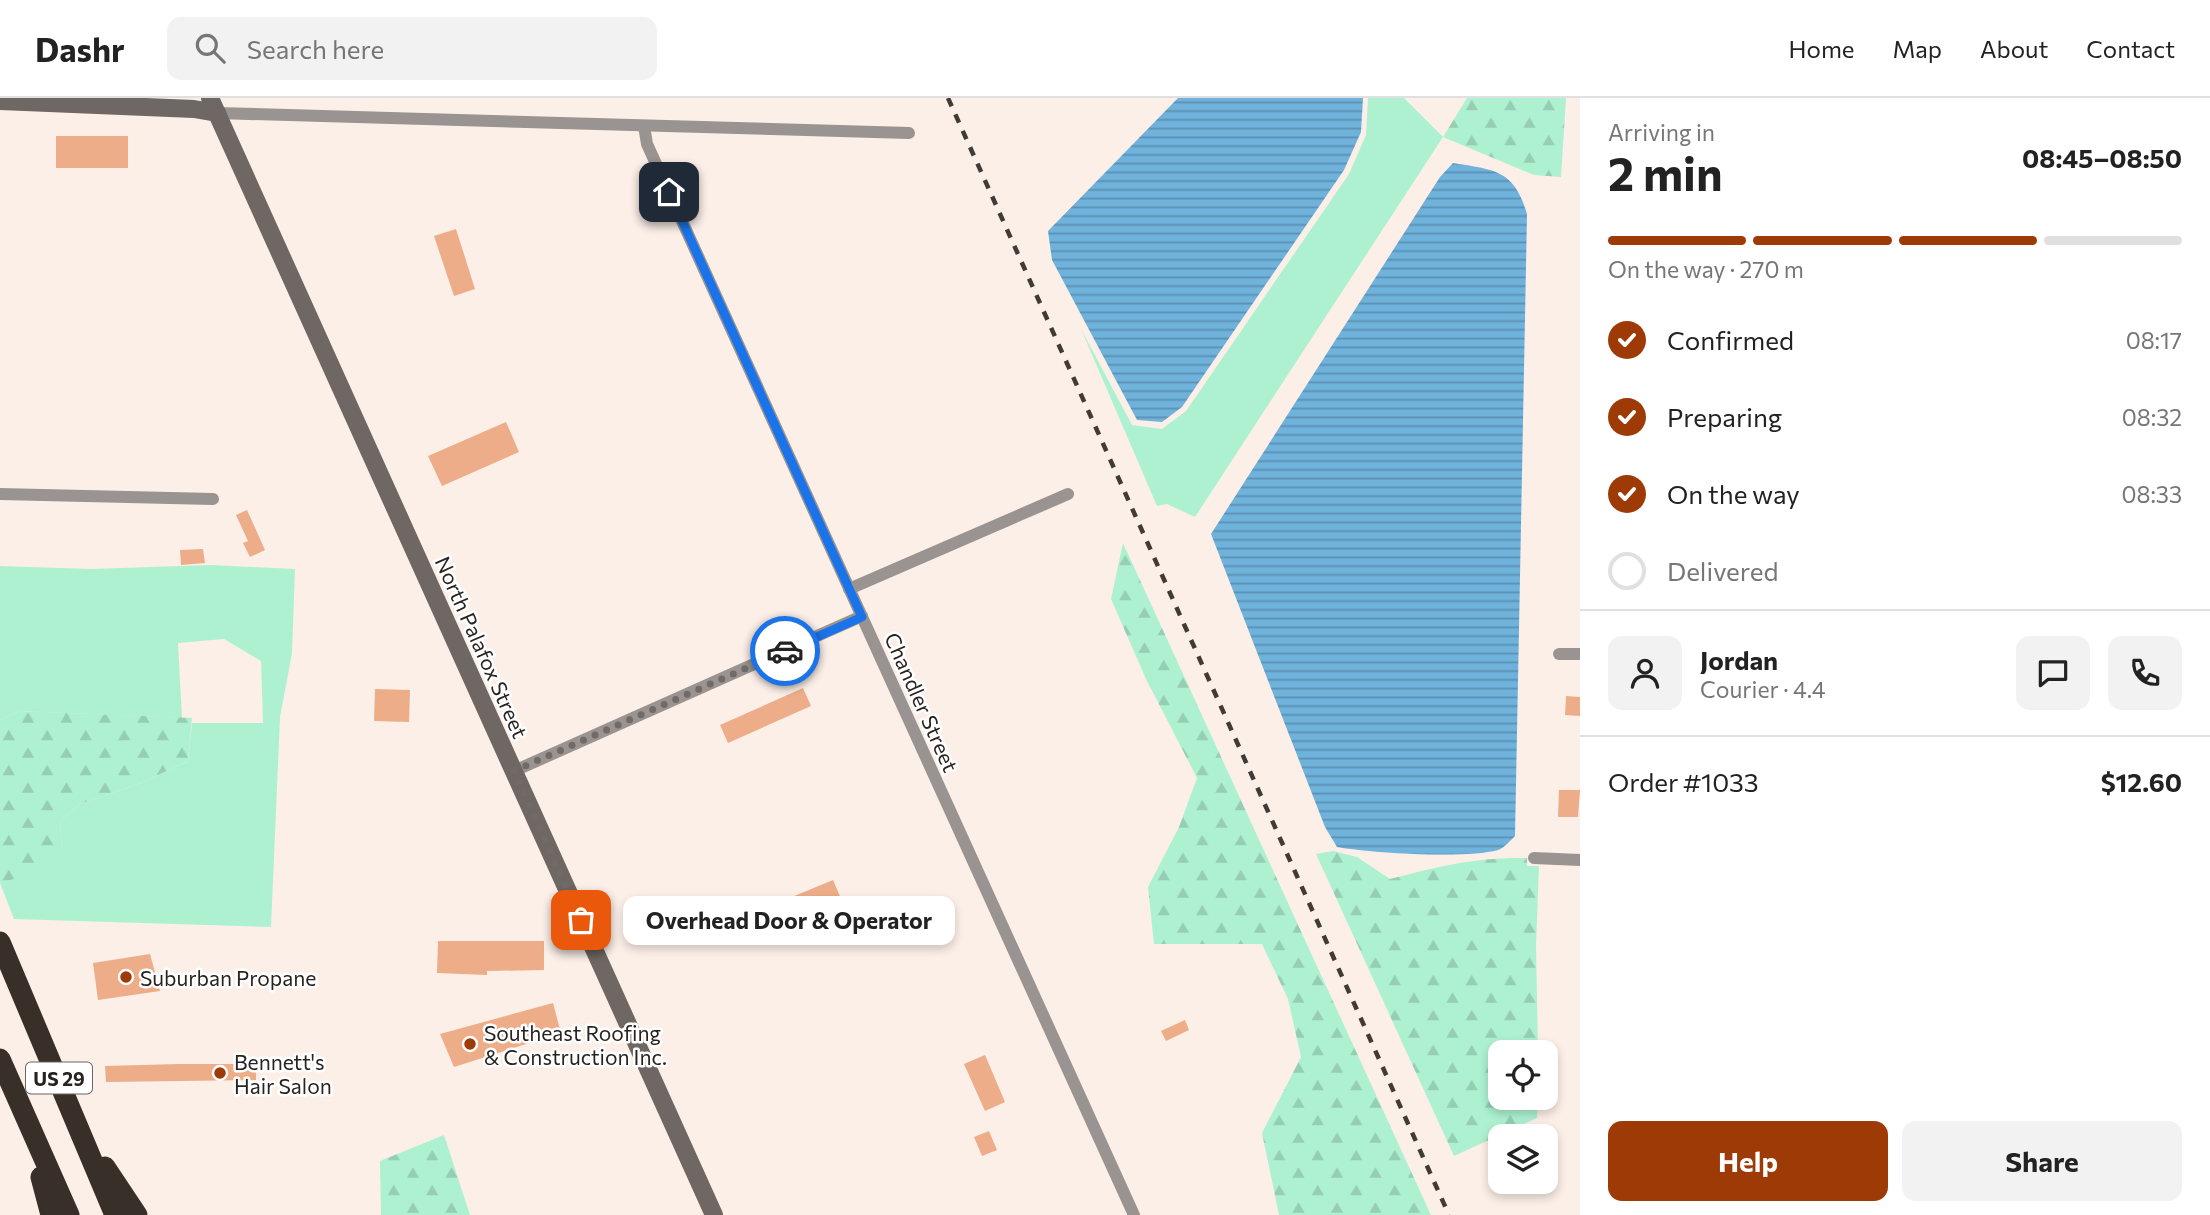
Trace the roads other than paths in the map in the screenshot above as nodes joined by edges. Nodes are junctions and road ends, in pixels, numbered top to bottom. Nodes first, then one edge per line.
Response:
1 (0, 101) edge
2 (214, 106) edge
3 (644, 126) junction
4 (909, 133) dead end
5 (0, 494) edge
6 (1068, 494) dead end
7 (213, 499) dead end
8 (849, 589) junction
9 (862, 617) junction
10 (1559, 654) dead end
11 (1580, 654) edge
12 (514, 771) junction
13 (1534, 858) dead end
14 (1580, 860) edge
15 (0, 942) edge
16 (9, 986) edge
17 (0, 1059) edge
18 (28, 1124) junction
19 (79, 1125) junction
20 (51, 1215) edge
21 (69, 1215) edge
22 (115, 1215) edge
23 (136, 1215) edge
24 (714, 1215) edge
25 (1134, 1215) edge

1 - 2 main road
2 - 3 street
2 - 12 main road, North Palafox Street
3 - 4 street
3 - 8 street, Chandler Street
5 - 7 street
6 - 8 street
8 - 9 street, Chandler Street
9 - 12 street
9 - 25 street, Chandler Street
10 - 11 street
12 - 24 main road, North Palafox Street
13 - 14 street
15 - 16 highway, US 29
16 - 19 highway, US 29
17 - 18 highway, US 29
18 - 20 highway
18 - 21 highway, US 29
19 - 22 highway, US 29
19 - 23 highway

